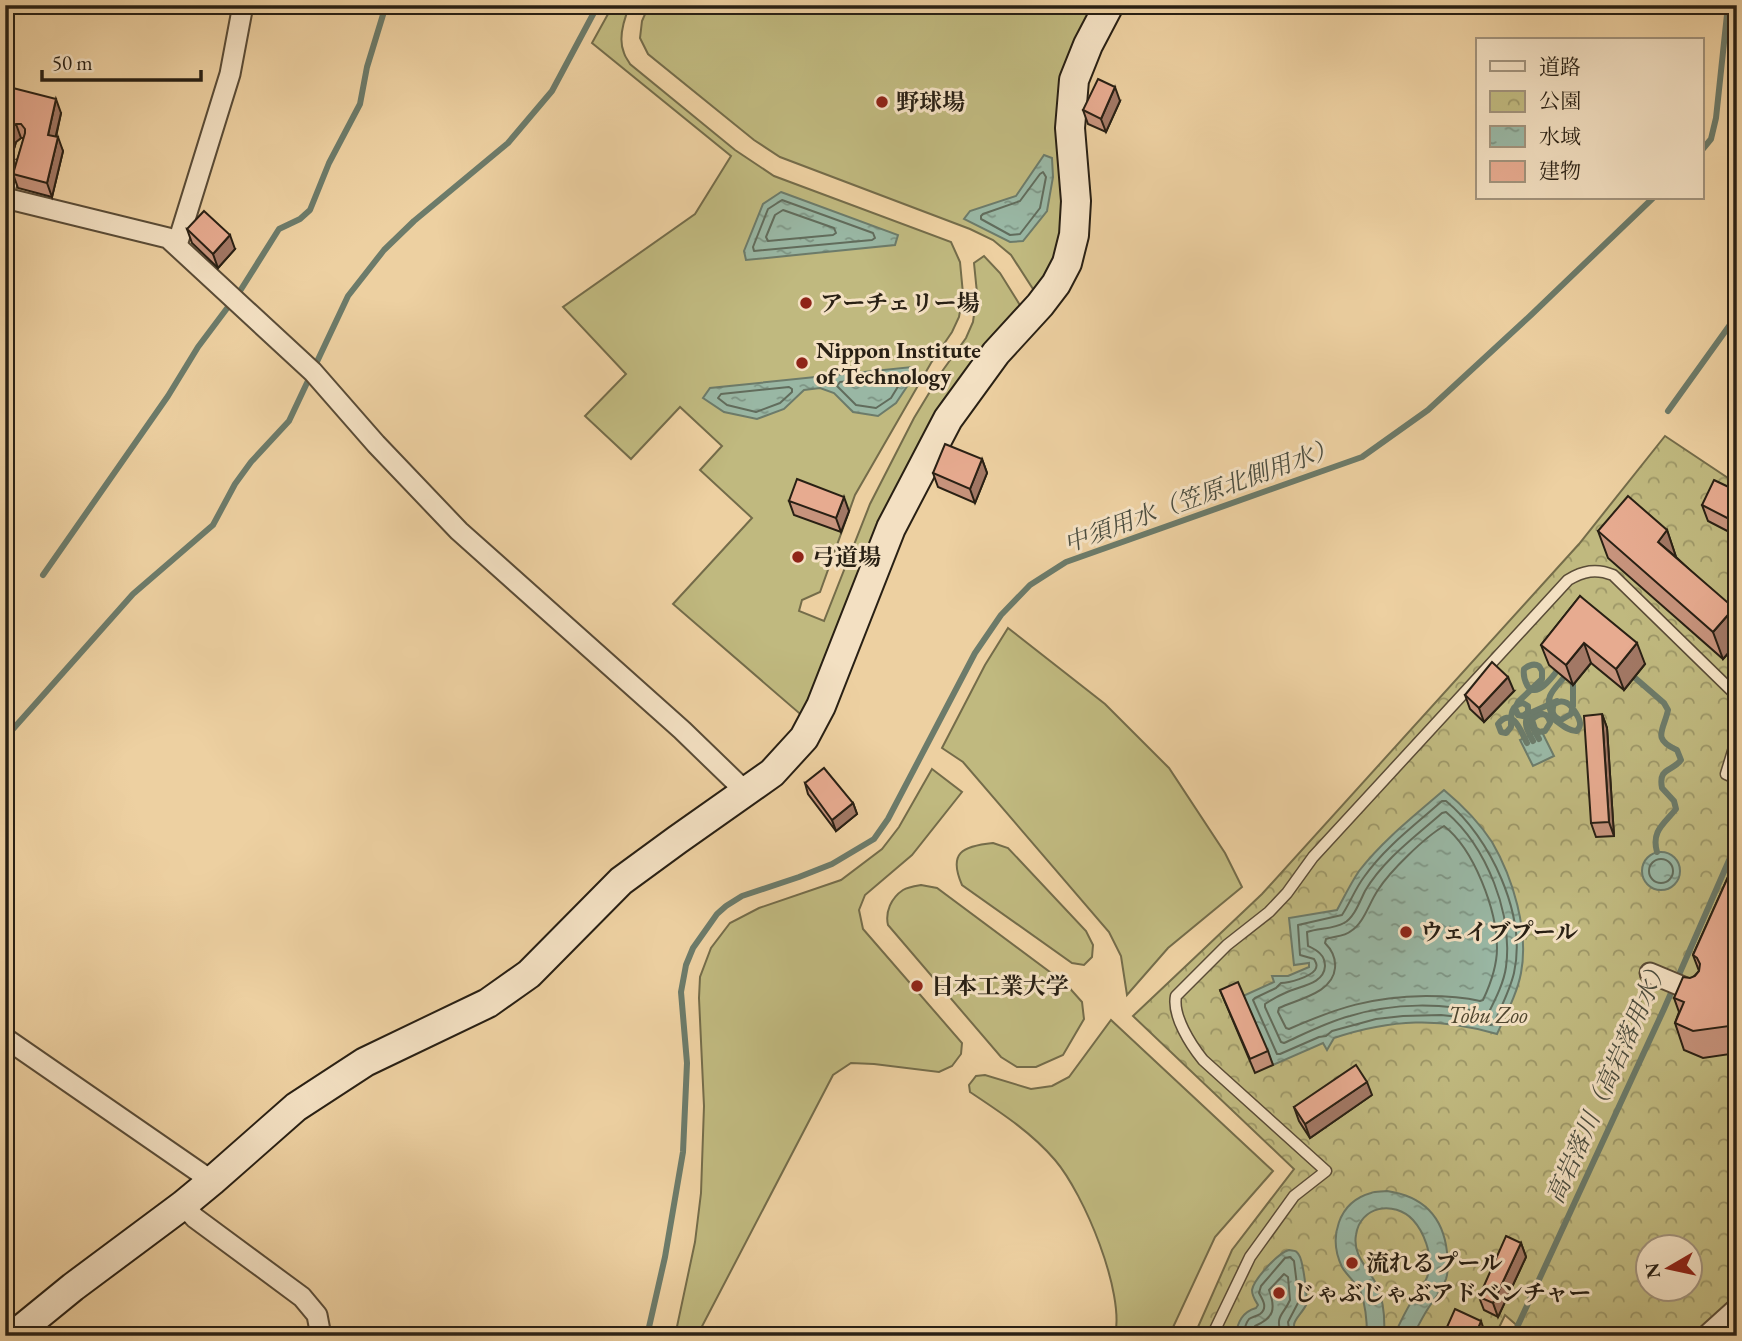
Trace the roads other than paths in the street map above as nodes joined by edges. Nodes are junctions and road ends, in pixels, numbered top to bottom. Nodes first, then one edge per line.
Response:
1 (243, 5) edge
2 (1109, 5) edge
3 (20, 156) edge
4 (6, 199) edge
5 (177, 245) junction
6 (1737, 696) edge
7 (1737, 738) edge
8 (1737, 779) edge
9 (745, 791) junction
10 (1650, 973) dead end
11 (1698, 993) edge
12 (5, 1038) edge
13 (212, 1181) junction
14 (183, 1205) junction
15 (1737, 1308) edge
16 (13, 1336) edge
17 (321, 1336) edge
18 (1212, 1336) edge
19 (1706, 1336) edge

1 - 5 street
2 - 9 street
3 - 4 lane
4 - 5 street
5 - 9 street
6 - 18 lane
7 - 8 lane
9 - 13 street
10 - 11 street
12 - 13 street
13 - 14 street
14 - 16 street
14 - 17 street
15 - 19 street

